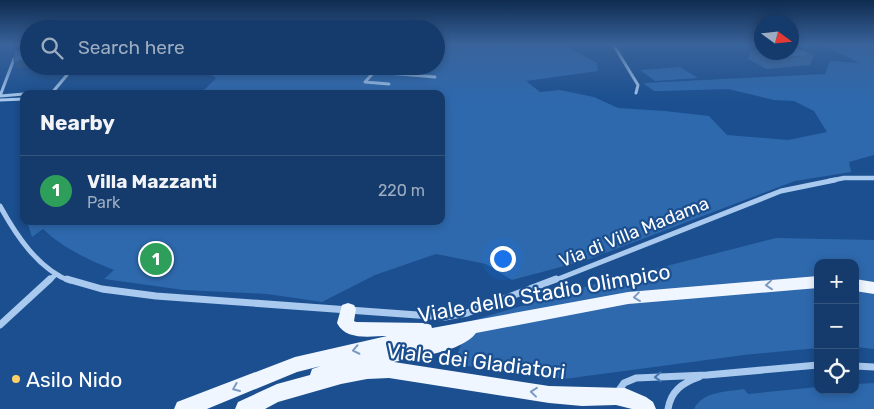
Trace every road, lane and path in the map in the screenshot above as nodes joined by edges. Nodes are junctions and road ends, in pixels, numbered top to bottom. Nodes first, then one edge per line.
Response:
1 (12, 63) edge
2 (625, 63) edge
3 (67, 75) edge
4 (371, 75) edge
5 (412, 75) edge
6 (435, 77) dead end
7 (389, 84) dead end
8 (54, 90) edge
9 (636, 93) dead end
10 (20, 94) edge
11 (0, 96) edge
12 (20, 99) edge
13 (0, 100) edge
14 (874, 178) edge
15 (0, 206) edge
16 (56, 274) junction
17 (814, 282) edge
18 (859, 286) edge
19 (874, 288) edge
20 (348, 309) junction
21 (0, 325) edge
22 (472, 328) junction
23 (814, 365) edge
24 (859, 366) edge
25 (874, 367) edge
26 (707, 375) junction
27 (277, 394) junction
28 (616, 396) junction
29 (583, 403) edge
30 (184, 409) edge
31 (245, 409) edge
32 (646, 409) edge
33 (668, 409) edge

1 - 11 street
2 - 9 street
3 - 8 street
4 - 7 street
5 - 6 street
10 - 11 street
12 - 13 street
14 - 20 street, Via di Villa Madama
15 - 16 street
16 - 20 street, Via di Villa Madama
16 - 21 street
17 -> 22 main road, Viale dello Stadio Olimpico
18 - 19 main road
20 - 22 main road
22 - 27 main road
22 -> 30 main road, Viale dello Stadio Olimpico
23 - 26 street
24 - 25 street
26 -> 28 street
26 - 33 street
29 -> 27 main road, Viale dei Gladiatori
27 - 31 main road
28 - 29 main road, Viale dei Gladiatori
28 - 32 main road, Viale dei Gladiatori

